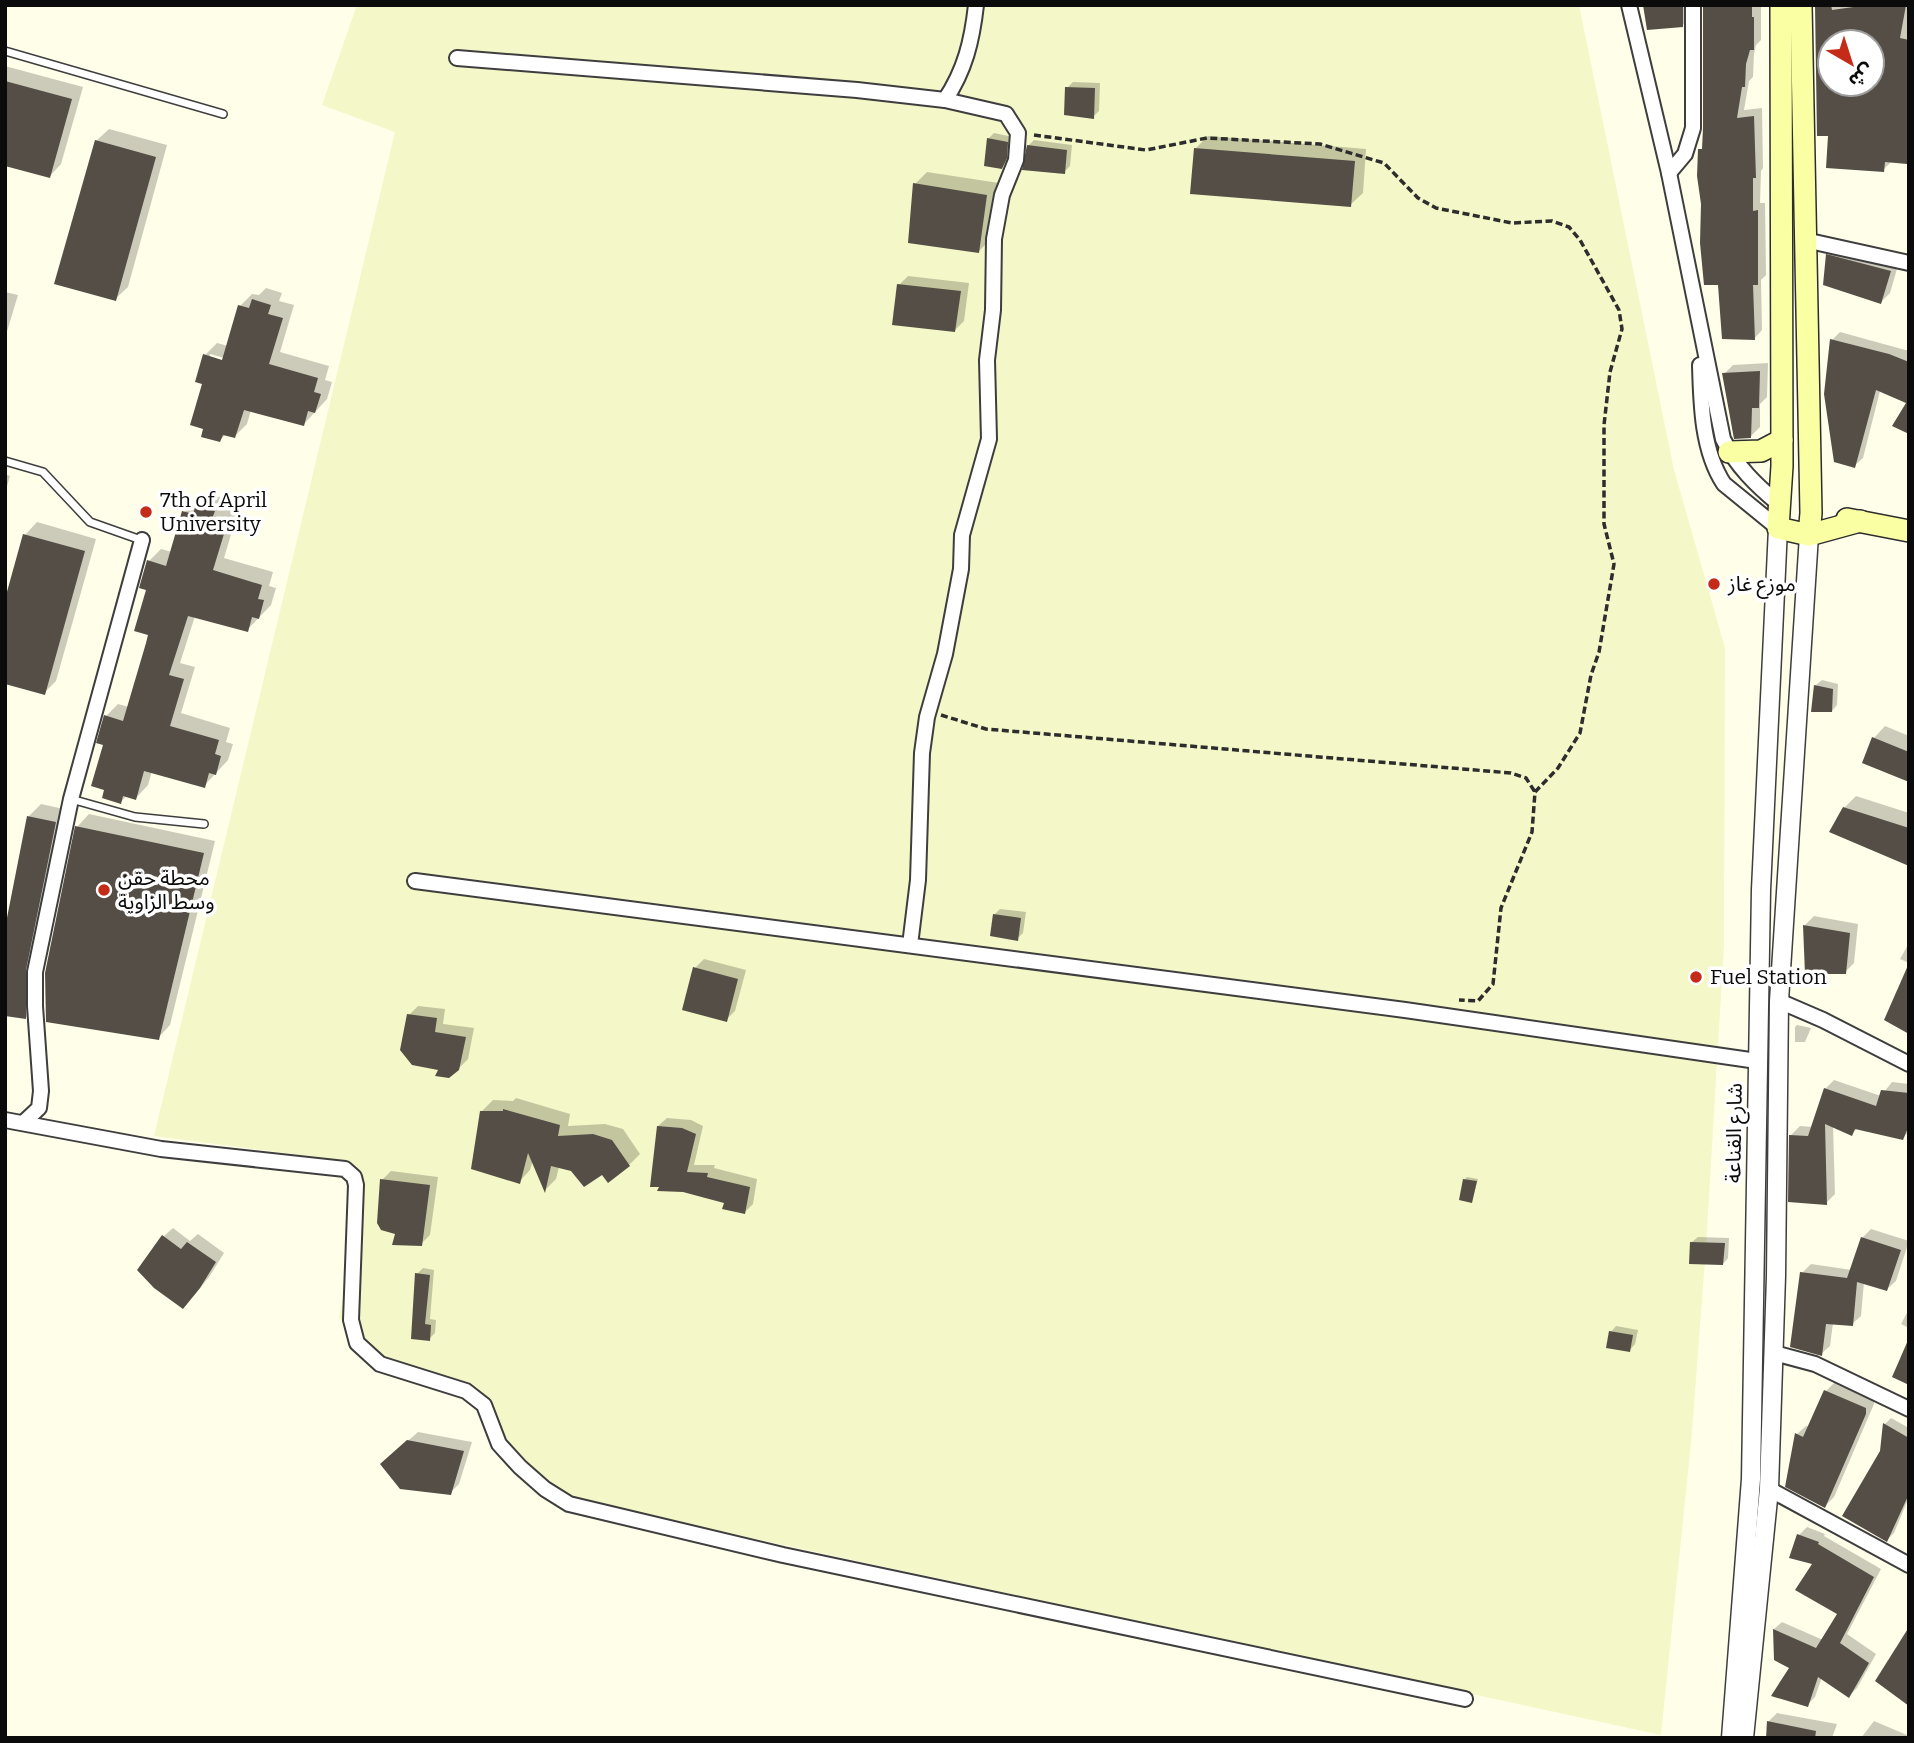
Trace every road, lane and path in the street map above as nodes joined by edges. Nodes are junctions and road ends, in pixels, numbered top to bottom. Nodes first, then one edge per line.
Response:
1 (976, 5) edge
2 (1629, 5) edge
3 (1693, 5) edge
4 (1781, 5) edge
5 (1801, 5) edge
6 (5, 51) edge
7 (457, 58) dead end
8 (945, 100) junction
9 (223, 114) dead end
10 (1018, 133) junction
11 (1669, 173) junction
12 (1805, 240) junction
13 (1909, 263) edge
14 (1697, 318) junction
15 (1782, 440) junction
16 (1729, 452) junction
17 (5, 461) edge
18 (1780, 505) junction
19 (1811, 513) junction
20 (1860, 521) junction
21 (1778, 528) junction
22 (1909, 531) edge
23 (1809, 535) junction
24 (142, 540) joint
25 (930, 709) junction
26 (1535, 792) junction
27 (71, 799) junction
28 (204, 824) dead end
29 (415, 881) dead end
30 (910, 945) junction
31 (1453, 1000) dead end
32 (1779, 1001) junction
33 (1757, 1061) junction
34 (1909, 1064) edge
35 (5, 1119) edge
36 (23, 1123) junction
37 (1774, 1353) junction
38 (1909, 1409) edge
39 (1769, 1489) junction
40 (1909, 1565) edge
41 (1465, 1699) dead end
42 (1731, 1738) edge
43 (1744, 1738) edge

1 - 8 street
2 - 11 street
3 - 11 street
4 - 15 main road
5 - 12 main road
6 - 9 lane
7 - 8 street
8 - 10 street
10 - 25 street
10 - 26 path
11 - 14 street
12 - 13 street
12 - 19 main road
14 - 16 street
14 - 21 street
15 - 16 main road
15 - 18 main road
16 - 18 street
17 - 24 lane
18 - 19 main road
18 - 21 main road
19 - 20 main road
19 - 23 main road
20 - 22 main road
20 - 23 main road
21 - 23 main road
21 - 33 street, شارع القناعة
23 - 32 street, شارع القناعة
24 - 27 street
25 - 26 path
25 - 30 street
26 - 31 path
27 - 28 lane
27 - 36 street
29 - 30 street
30 - 33 street
32 - 34 street
32 - 37 street, شارع القناعة
33 - 42 street, شارع القناعة
35 - 36 street
36 - 41 street
37 - 38 street
37 - 39 street, شارع القناعة
39 - 40 street
39 - 43 street, شارع القناعة

